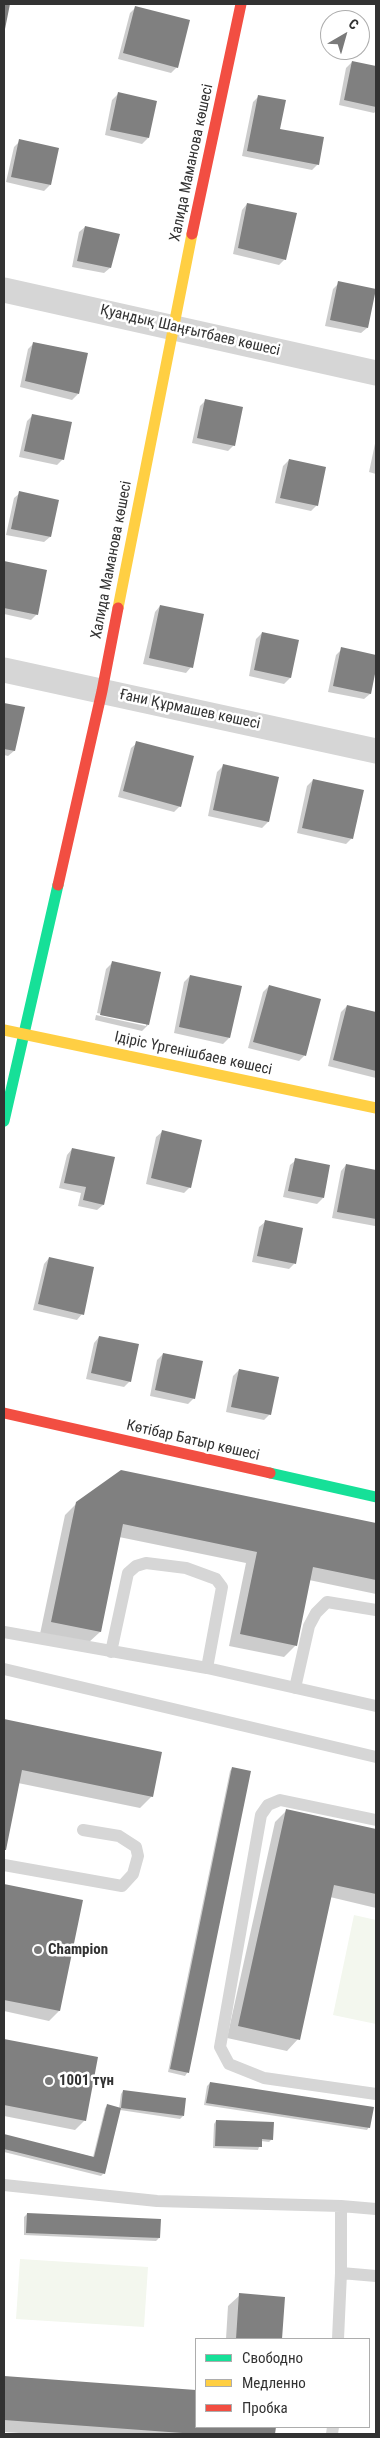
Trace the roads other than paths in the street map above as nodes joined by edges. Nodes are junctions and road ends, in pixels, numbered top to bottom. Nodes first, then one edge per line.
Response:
1 (242, 4) edge
2 (4, 290) edge
3 (172, 326) junction
4 (376, 373) edge
5 (4, 670) edge
6 (102, 691) junction
7 (376, 751) edge
8 (4, 1030) edge
9 (24, 1035) junction
10 (376, 1108) edge
11 (4, 1121) edge
12 (4, 1413) edge
13 (376, 1497) edge
14 (376, 1610) edge
15 (4, 1632) edge
16 (111, 1652) junction
17 (4, 1668) edge
18 (207, 1668) junction
19 (295, 1688) junction
20 (376, 1706) edge
21 (376, 1757) edge
22 (376, 1820) edge
23 (83, 1830) dead end
24 (4, 1865) edge
25 (376, 2094) edge
26 (4, 2185) edge
27 (341, 2206) junction
28 (376, 2209) edge
29 (341, 2273) junction
30 (376, 2276) edge
31 (338, 2338) edge

1 - 3 street, Халида Маманова көшесі
2 - 3 street, Қуандық Шаңғытбаев көшесі
3 - 4 street, Қуандық Шаңғытбаев көшесі
3 - 6 street, Халида Маманова көшесі
5 - 6 street, Ғани Құрмашев көшесі
6 - 7 street, Ғани Құрмашев көшесі
6 - 9 street, Халида Маманова көшесі
8 - 9 street, Ідіріс Үргенішбаев көшесі
9 - 10 street, Ідіріс Үргенішбаев көшесі
9 - 11 street, Халида Маманова көшесі
12 - 13 street, Көтібар Батыр көшесі
14 - 19 lane
15 - 16 lane
16 - 18 lane
16 - 18 lane
17 - 21 lane
18 - 19 lane
19 - 20 lane
22 - 25 lane
23 - 24 lane
26 - 27 lane
27 - 28 lane
27 - 29 lane
29 - 30 lane
29 - 31 lane

